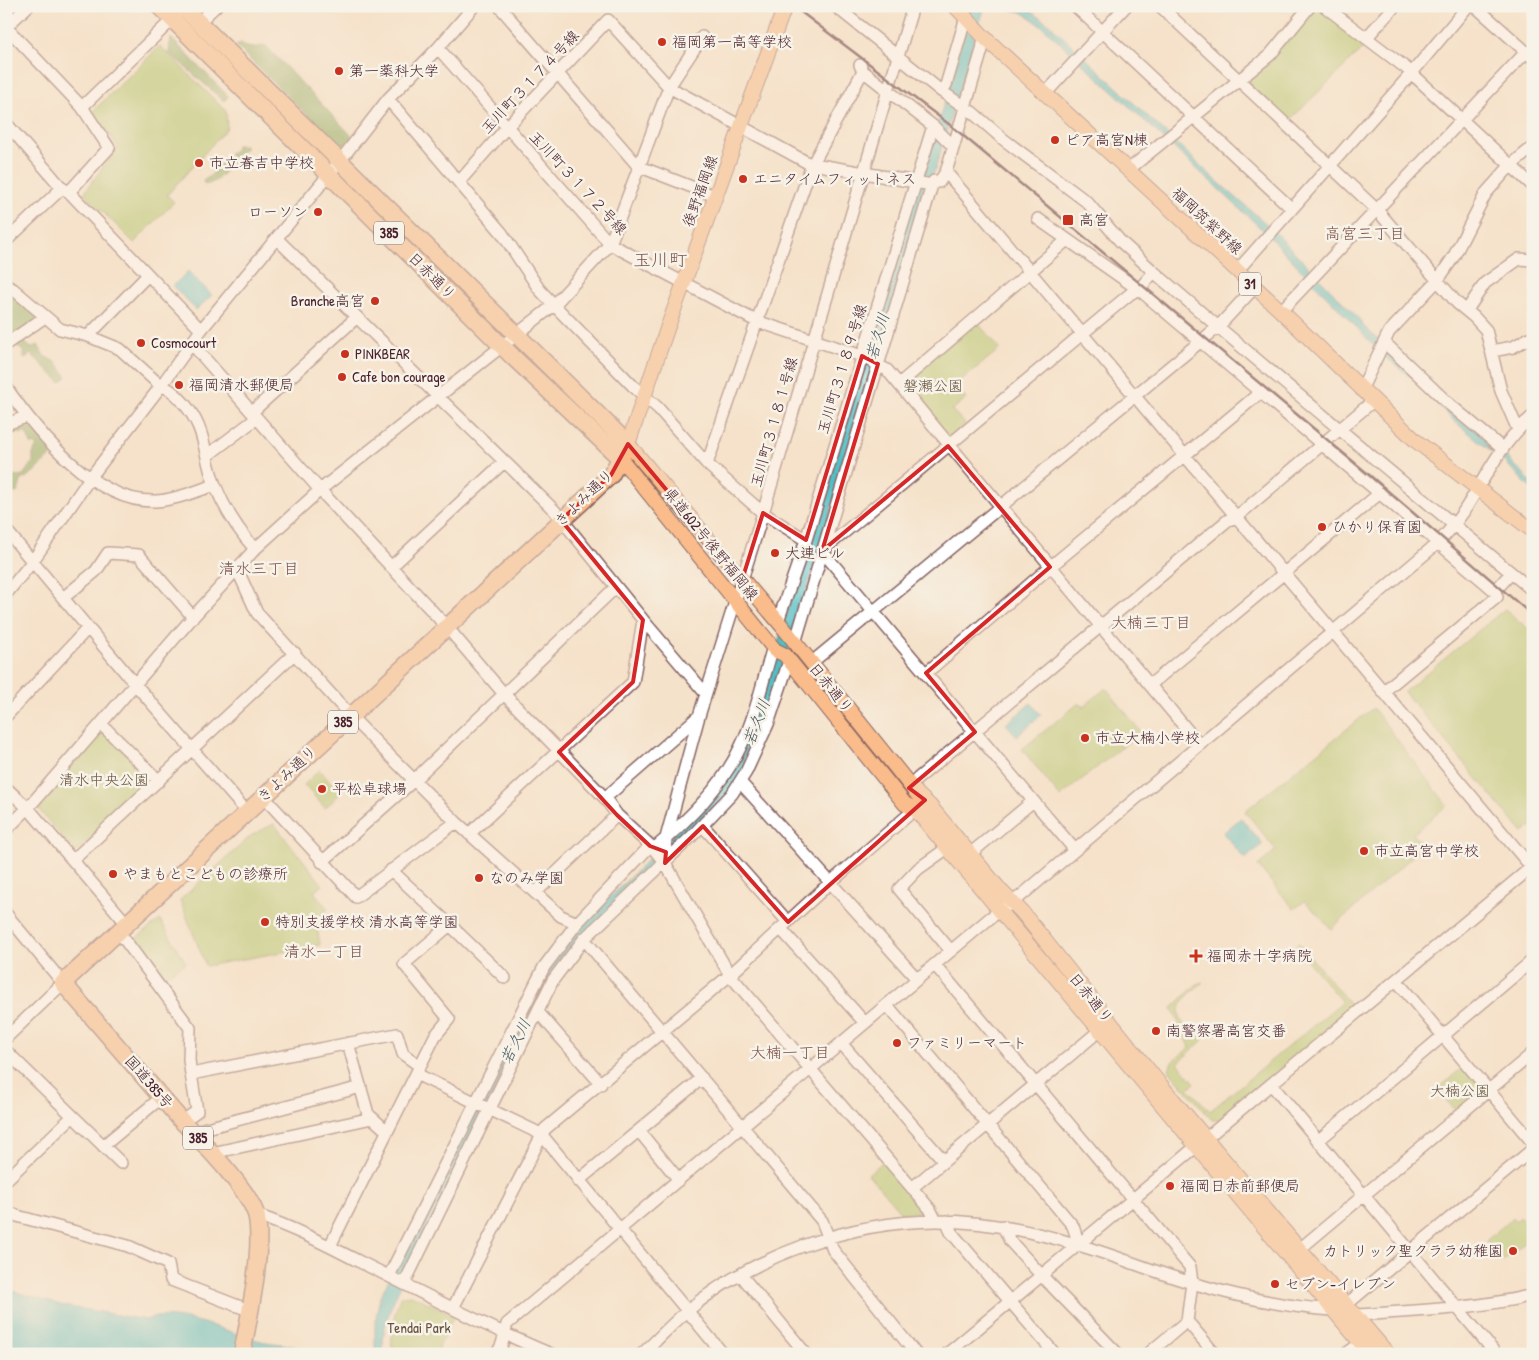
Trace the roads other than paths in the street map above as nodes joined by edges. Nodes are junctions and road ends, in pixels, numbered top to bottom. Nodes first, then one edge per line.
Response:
1 (159, 6) edge
2 (216, 6) edge
3 (474, 6) edge
4 (499, 6) edge
5 (785, 6) edge
6 (835, 6) edge
7 (913, 6) edge
8 (955, 6) edge
9 (1075, 6) edge
10 (1126, 6) edge
11 (1160, 6) edge
12 (1310, 6) edge
13 (1324, 6) edge
14 (1395, 6) edge
15 (1468, 6) edge
16 (1475, 6) edge
17 (27, 7) edge
18 (183, 7) edge
19 (173, 20) junction
20 (199, 22) junction
21 (973, 25) junction
22 (6, 27) edge
23 (1102, 31) junction
24 (702, 36) dead end
25 (1367, 37) junction
26 (438, 48) junction
27 (1530, 55) edge
28 (898, 58) junction
29 (559, 73) junction
30 (1411, 74) junction
31 (1238, 81) junction
32 (669, 87) junction
33 (890, 91) junction
34 (942, 92) junction
35 (1045, 94) junction
36 (388, 99) junction
37 (962, 105) junction
38 (82, 107) junction
39 (1193, 116) junction
40 (1463, 120) junction
41 (6, 122) edge
42 (741, 126) junction
43 (933, 126) junction
44 (507, 127) junction
45 (949, 142) junction
46 (1533, 147) edge
47 (340, 162) junction
48 (812, 165) junction
49 (1329, 165) junction
50 (638, 166) junction
51 (1510, 166) junction
52 (1128, 170) junction
53 (946, 172) junction
54 (863, 173) junction
55 (329, 174) junction
56 (915, 180) junction
57 (459, 182) junction
58 (932, 184) junction
59 (1533, 186) edge
60 (66, 190) junction
61 (716, 196) junction
62 (1291, 208) junction
63 (1378, 210) junction
64 (1038, 219) dead end
65 (277, 238) junction
66 (1067, 240) junction
67 (6, 241) edge
68 (610, 244) junction
69 (1533, 260) edge
70 (1237, 271) junction
71 (1030, 272) junction
72 (1154, 272) junction
73 (147, 276) junction
74 (1438, 280) junction
75 (685, 282) junction
76 (6, 286) edge
77 (1254, 288) junction
78 (1136, 290) junction
79 (554, 306) junction
80 (1467, 310) junction
81 (1281, 311) junction
82 (45, 317) junction
83 (357, 317) junction
84 (756, 321) junction
85 (1218, 327) junction
86 (200, 330) junction
87 (1082, 334) junction
88 (518, 335) junction
89 (88, 336) junction
90 (1533, 336) edge
91 (814, 340) junction
92 (1200, 341) junction
93 (6, 344) edge
94 (192, 344) junction
95 (503, 346) junction
96 (1382, 347) junction
97 (1492, 352) junction
98 (862, 356) junction
99 (877, 364) junction
100 (899, 384) junction
101 (161, 386) junction
102 (6, 387) edge
103 (1361, 390) junction
104 (1261, 392) junction
105 (644, 396) junction
106 (1134, 396) junction
107 (439, 397) junction
108 (1372, 402) junction
109 (255, 415) junction
110 (26, 416) junction
111 (1533, 416) edge
112 (6, 424) edge
113 (1338, 430) junction
114 (1518, 430) junction
115 (628, 444) junction
116 (1322, 444) junction
117 (948, 446) junction
118 (1501, 452) junction
119 (208, 455) junction
120 (1185, 456) junction
121 (621, 460) junction
122 (504, 462) junction
123 (707, 464) junction
124 (90, 478) junction
125 (215, 485) junction
126 (1478, 488) junction
127 (320, 490) junction
128 (1380, 493) junction
129 (999, 506) junction
130 (763, 513) junction
131 (1235, 518) junction
132 (561, 520) junction
133 (1454, 524) junction
134 (6, 530) edge
135 (1532, 530) edge
136 (806, 540) junction
137 (1439, 542) junction
138 (256, 549) junction
139 (822, 552) junction
140 (32, 562) junction
141 (391, 567) junction
142 (1050, 567) junction
143 (237, 569) junction
144 (1511, 573) junction
145 (1284, 574) junction
146 (741, 579) junction
147 (616, 587) junction
148 (1495, 591) junction
149 (1533, 591) edge
150 (6, 594) edge
151 (63, 598) junction
152 (735, 600) junction
153 (873, 613) junction
154 (193, 616) junction
155 (643, 620) junction
156 (780, 623) junction
157 (446, 626) junction
158 (1100, 627) junction
159 (88, 628) junction
160 (1333, 632) junction
161 (795, 643) junction
162 (295, 653) junction
163 (781, 653) junction
164 (810, 663) junction
165 (926, 673) junction
166 (135, 684) junction
167 (1150, 685) junction
168 (1383, 692) junction
169 (504, 694) junction
170 (706, 694) junction
171 (350, 715) junction
172 (6, 716) edge
173 (699, 716) junction
174 (102, 725) junction
175 (975, 732) junction
176 (1200, 744) junction
177 (192, 750) junction
178 (559, 752) junction
179 (413, 781) junction
180 (159, 782) junction
181 (740, 782) junction
182 (910, 785) junction
183 (6, 788) edge
184 (263, 796) junction
185 (605, 798) junction
186 (1032, 802) junction
187 (920, 805) junction
188 (28, 808) junction
189 (247, 812) junction
190 (617, 815) junction
191 (456, 822) junction
192 (703, 826) junction
193 (6, 830) edge
194 (469, 834) junction
195 (666, 839) junction
196 (652, 848) junction
197 (946, 849) junction
198 (1074, 849) junction
199 (970, 854) junction
200 (73, 860) junction
201 (665, 861) junction
202 (322, 862) junction
203 (1532, 867) edge
204 (391, 870) junction
205 (831, 882) junction
206 (535, 892) junction
207 (1012, 902) junction
208 (1000, 911) junction
209 (6, 914) edge
210 (577, 923) junction
211 (450, 925) junction
212 (784, 925) junction
213 (123, 928) junction
214 (584, 939) junction
215 (951, 951) junction
216 (1533, 960) edge
217 (935, 965) junction
218 (730, 975) junction
219 (505, 978) dead end
220 (917, 980) junction
221 (1396, 980) junction
222 (63, 983) junction
223 (887, 1005) junction
224 (538, 1012) junction
225 (1110, 1022) junction
226 (865, 1023) junction
227 (664, 1031) junction
228 (1099, 1032) junction
229 (1444, 1036) junction
230 (6, 1038) edge
231 (348, 1043) junction
232 (842, 1043) junction
233 (6, 1051) edge
234 (1533, 1053) edge
235 (810, 1069) junction
236 (418, 1070) junction
237 (191, 1074) junction
238 (702, 1078) junction
239 (601, 1084) junction
240 (1036, 1084) junction
241 (1272, 1084) junction
242 (361, 1088) junction
243 (1488, 1091) junction
244 (162, 1097) junction
245 (475, 1102) junction
246 (491, 1110) junction
247 (72, 1117) junction
248 (372, 1118) junction
249 (183, 1121) junction
250 (987, 1125) junction
251 (743, 1126) junction
252 (387, 1131) junction
253 (639, 1131) junction
254 (195, 1134) junction
255 (541, 1134) junction
256 (1319, 1140) junction
257 (1201, 1142) junction
258 (1533, 1143) edge
259 (103, 1146) junction
260 (1533, 1149) edge
261 (212, 1153) junction
262 (944, 1161) junction
263 (120, 1163) dead end
264 (8, 1175) edge
265 (578, 1180) junction
266 (679, 1180) junction
267 (912, 1188) junction
268 (1365, 1194) junction
269 (1133, 1199) junction
270 (6, 1211) edge
271 (256, 1215) junction
272 (942, 1221) junction
273 (1003, 1226) junction
274 (618, 1229) junction
275 (828, 1238) junction
276 (1079, 1245) junction
277 (330, 1246) junction
278 (1301, 1248) junction
279 (1412, 1251) junction
280 (741, 1275) junction
281 (390, 1276) junction
282 (1042, 1276) junction
283 (403, 1283) junction
284 (1192, 1283) junction
285 (1533, 1294) edge
286 (1010, 1303) junction
287 (453, 1308) junction
288 (1459, 1308) junction
289 (1333, 1310) junction
290 (1352, 1310) junction
291 (687, 1311) junction
292 (249, 1317) junction
293 (1187, 1321) junction
294 (505, 1334) junction
295 (1365, 1348) edge
296 (242, 1354) edge
297 (497, 1354) edge
298 (551, 1354) edge
299 (642, 1354) edge
300 (723, 1354) edge
301 (806, 1354) edge
302 (916, 1354) edge
303 (947, 1354) edge
304 (1055, 1354) edge
305 (1118, 1354) edge
306 (1148, 1354) edge
307 (1215, 1354) edge
308 (1346, 1354) edge
309 (1388, 1354) edge
310 (1496, 1354) edge

1 - 19 highway, 日赤通り / 385
2 - 20 street
3 - 26 street
4 - 29 street
5 - 42 main road, 後野福岡線
6 - 28 street
7 - 28 street, 玉川町３１８１号線
8 - 21 main road, 福岡筑紫野線 / 31
9 - 23 street
10 - 23 street
11 - 31 street
12 - 31 street
13 - 25 street
14 - 25 street
15 - 30 street
16 - 27 street
17 - 22 street
18 - 19 street
18 - 20 highway, 日赤通り / 385
19 - 38 street
19 - 55 highway, 日赤通り / 385
20 - 47 highway, 日赤通り / 385
21 - 34 street
21 - 35 main road, 福岡筑紫野線 / 31
21 - 37 street
22 - 38 street
23 - 35 street
23 - 39 street
24 - 32 street
25 - 30 street
26 - 36 street
26 - 44 street, 玉川町３１７２号線
27 - 40 street
28 - 33 street, 玉川町３１８１号線
28 - 34 street
29 - 32 street, 玉川町３１７４号線
29 - 44 street, 玉川町３１７４号線
29 - 50 street
30 - 40 street
30 - 49 street
31 - 39 street
31 - 49 street
32 - 42 street, 玉川町３１７４号線
32 - 50 street
33 - 43 street
33 - 48 street
33 - 54 street, 玉川町３１８１号線
34 - 37 street
35 - 52 main road, 福岡筑紫野線 / 31
36 - 47 street
36 - 57 street
37 - 45 street
37 - 72 street
38 - 60 street
39 - 52 street
39 - 62 street
40 - 51 street
40 - 63 street
41 - 60 street
42 - 48 street, 玉川町３１７４号線
42 - 61 main road, 後野福岡線
43 - 45 street
43 - 56 street, 玉川町３１８９号線
44 - 57 street, 玉川町３１７４号線
44 - 68 street, 玉川町３１７２号線
45 - 53 street
46 - 51 street
47 - 55 street
47 - 88 highway, 日赤通り / 385
48 - 54 street, 玉川町３１７４号線
48 - 84 street
49 - 62 street
49 - 63 street
50 - 61 street
50 - 68 street
51 - 59 street
51 - 74 street
52 - 70 main road, 福岡筑紫野線 / 31
53 - 58 street
53 - 71 street
54 - 56 street, 玉川町３１７４号線
54 - 91 street, 玉川町３１８１号線
55 - 65 street
55 - 95 highway, 日赤通り / 385
56 - 58 street, 玉川町３１７４号線
56 - 98 street, 玉川町３１８９号線
57 - 79 street
58 - 99 street
60 - 67 street
60 - 73 street
61 - 75 main road, 後野福岡線
62 - 70 street
63 - 74 street
63 - 81 street
64 - 66 street
65 - 83 street
65 - 86 street
66 - 71 street
66 - 78 street
68 - 75 street, 玉川町３１７２号線
68 - 79 street
69 - 80 street
70 - 77 main road, 福岡筑紫野線 / 31
71 - 87 street
71 - 100 street
72 - 78 street
72 - 85 street
73 - 86 street
73 - 89 street
74 - 80 street
74 - 96 street
75 - 84 street, 玉川町３１７２号線
75 - 105 main road, 後野福岡線
76 - 82 street
77 - 81 main road, 福岡筑紫野線 / 31
77 - 85 street
78 - 87 street
78 - 92 street
79 - 88 street
79 - 105 street
80 - 97 street
81 - 103 main road, 福岡筑紫野線 / 31
82 - 89 street
82 - 93 street
83 - 107 street
83 - 109 street
84 - 91 street, 玉川町３１７２号線
84 - 123 street
85 - 92 street
85 - 113 street
86 - 94 street
87 - 106 street
87 - 117 street
88 - 95 street
88 - 115 highway, 日赤通り / 385
89 - 101 street
90 - 97 street
91 - 98 street, 玉川町３１７２号線
91 - 130 street, 玉川町３１８１号線
92 - 104 street
92 - 106 street
94 - 101 street
94 - 109 street
95 - 107 street
95 - 121 highway, 日赤通り / 385
96 - 103 street
96 - 118 street
97 - 114 street
98 - 99 street, 玉川町３１７２号線
98 - 136 street, 玉川町３１８９号線
99 - 100 street, 玉川町３１７２号線
99 - 139 street
100 - 117 street, 玉川町３１７２号線
101 - 119 street
101 - 124 street
102 - 110 street
103 - 108 main road, 福岡筑紫野線 / 31
104 - 116 street
104 - 120 street
105 - 115 main road, 後野福岡線
105 - 123 street
106 - 120 street
106 - 129 street
107 - 122 street
107 - 127 street
108 - 113 street
108 - 126 main road, 福岡筑紫野線 / 31
109 - 119 street
109 - 127 street
110 - 112 street
110 - 124 street
111 - 114 street
113 - 116 street
113 - 133 street
114 - 118 street
115 - 121 highway, きよみ通り / 385
115 - 146 main road, 県道602号後野福岡線
116 - 128 street
116 - 131 street
117 - 129 street, 玉川町３１７２号線
117 - 139 street
118 - 126 street
119 - 125 street
120 - 131 street
120 - 142 street
121 - 132 highway, きよみ通り / 385
121 - 152 main road, 県道602号後野福岡線
122 - 132 street
122 - 141 street
123 - 130 street
124 - 125 street
124 - 140 street
125 - 138 street
126 - 133 street
126 - 135 main road, 福岡筑紫野線 / 31
127 - 138 street
127 - 141 street
128 - 137 street
128 - 145 street
129 - 142 street, 玉川町３１７２号線
129 - 153 street
130 - 136 street
130 - 146 street, 玉川町３１８１号線
131 - 145 street
131 - 158 street
132 - 147 street
132 - 157 highway, きよみ通り / 385
133 - 137 street
133 - 144 street
134 - 140 street
136 - 156 street, 玉川町３１８９号線
137 - 148 street
137 - 160 street
138 - 143 street
139 - 153 street
139 - 161 street
140 - 150 street
140 - 151 street
141 - 157 street
142 - 158 street, 玉川町３１７２号線
142 - 165 street
143 - 154 street
143 - 162 street
144 - 148 street
144 - 149 street
145 - 160 street
145 - 167 street
146 - 152 street, 玉川町３１８１号線
146 - 156 main road, 県道602号後野福岡線
147 - 155 street
147 - 169 street
148 - 168 street
151 - 154 street
151 - 159 street
152 - 163 main road, 県道602号後野福岡線
152 - 170 street, 玉川町３１８１号線
153 - 164 street
153 - 165 street
154 - 166 street
155 - 170 street
155 - 178 street
156 - 161 main road, 県道602号後野福岡線
157 - 169 street
157 - 171 highway, きよみ通り / 385
158 - 167 street, 玉川町３１７２号線
158 - 175 street
159 - 166 street
159 - 172 street
160 - 168 street
160 - 176 street
161 - 164 main road, 日赤通り
162 - 171 street
162 - 177 street
163 - 181 street
163 - 187 main road, 日赤通り
163 - 195 street
164 - 182 main road, 日赤通り
165 - 175 street
166 - 174 street
166 - 177 street
167 - 176 street, 玉川町３１７２号線
168 - 203 street
169 - 178 street
169 - 179 street
170 - 173 street, 玉川町３１８１号線
171 - 179 street
171 - 184 highway, きよみ通り / 385
173 - 185 street
173 - 195 street, 玉川町３１８１号線
174 - 180 street
174 - 188 street
175 - 182 street
175 - 186 street
176 - 198 street
177 - 180 street
177 - 189 street
178 - 185 street
178 - 194 street
179 - 191 street
179 - 202 street
180 - 200 street
181 - 192 street
181 - 205 street
182 - 187 main road, 日赤通り
183 - 188 street
184 - 189 highway, きよみ通り / 385
184 - 202 street
185 - 190 street
186 - 198 street
186 - 199 street
187 - 197 main road, 日赤通り
187 - 199 main road, 日赤通り
187 - 205 street
188 - 193 street
188 - 200 street
189 - 213 highway, きよみ通り / 385
190 - 196 street
190 - 206 street
191 - 194 street
191 - 204 street
192 - 201 street
192 - 212 street
194 - 206 street
195 - 196 street
195 - 201 street, 玉川町３１８１号線
196 - 201 street
196 - 210 street
197 - 208 main road, 日赤通り
197 - 215 street
198 - 207 street
199 - 207 main road, 日赤通り
200 - 213 street
201 - 214 street
201 - 218 street
202 - 204 street
203 - 221 street
204 - 211 street
205 - 212 street
205 - 220 street
206 - 210 street
207 - 208 street
207 - 225 main road, 日赤通り
208 - 215 street
208 - 228 main road, 日赤通り
209 - 222 street
210 - 245 street
211 - 219 street
211 - 236 street
212 - 218 street
212 - 226 street
213 - 222 highway, きよみ通り / 385
213 - 237 street
214 - 224 street
214 - 227 street
215 - 217 street
216 - 229 street
217 - 220 street
217 - 240 street
218 - 227 street
218 - 235 street
220 - 223 street
221 - 229 street
221 - 241 street
222 - 230 street, きよみ通り
222 - 244 highway, 国道385号 / 385
223 - 226 street
223 - 250 street
224 - 239 street
224 - 246 street
225 - 228 street
225 - 257 main road, 日赤通り
226 - 232 street
227 - 238 street
227 - 239 street
228 - 240 street
228 - 257 main road, 日赤通り
229 - 243 street
229 - 256 street
231 - 236 street
231 - 237 street
231 - 242 street
232 - 235 street
232 - 262 street
233 - 247 street
234 - 243 street
235 - 251 street
235 - 267 street
236 - 245 street
236 - 252 street
237 - 249 street
238 - 251 street
238 - 253 street
239 - 255 street
240 - 250 street
240 - 269 street
241 - 256 street
241 - 257 street
242 - 248 street
242 - 254 street
243 - 258 street
243 - 268 street
244 - 249 highway, 国道385号 / 385
244 - 259 street
245 - 246 street
245 - 281 street
246 - 255 street
246 - 283 street
247 - 259 street
247 - 264 street
248 - 252 street
248 - 261 street
249 - 254 highway, 国道385号 / 385
250 - 262 street
250 - 276 street
251 - 266 street
251 - 275 street
252 - 277 street
253 - 265 street
253 - 266 street
254 - 261 highway, 国道385号 / 385
255 - 265 street
255 - 287 street
256 - 268 street
257 - 269 street
257 - 278 main road, 日赤通り
257 - 289 main road, 日赤通り
259 - 263 street
260 - 279 street
261 - 271 highway, 国道385号 / 385
262 - 267 street
265 - 274 street
266 - 274 street
267 - 272 street
268 - 278 street
268 - 279 street
269 - 276 street
269 - 284 street
270 - 292 street
271 - 277 street
271 - 292 highway, 国道385号 / 385
272 - 273 street
272 - 275 street
272 - 286 street
273 - 276 street
273 - 282 street
274 - 291 street
274 - 294 street
275 - 280 street
275 - 302 street
276 - 282 street
276 - 284 street
277 - 281 street
278 - 290 main road, 日赤通り
279 - 288 street
279 - 290 street
280 - 291 street
280 - 301 street
281 - 283 street
282 - 286 street
282 - 305 street
283 - 287 street
284 - 289 street
284 - 293 street
285 - 288 street
286 - 303 street
286 - 304 street
287 - 294 street
288 - 290 street
288 - 310 street
289 - 295 main road, 日赤通り
290 - 309 main road, 日赤通り
291 - 299 street
291 - 300 street
292 - 296 highway, 国道385号 / 385
293 - 306 street
293 - 307 street
294 - 297 street
294 - 298 street
295 - 308 street

